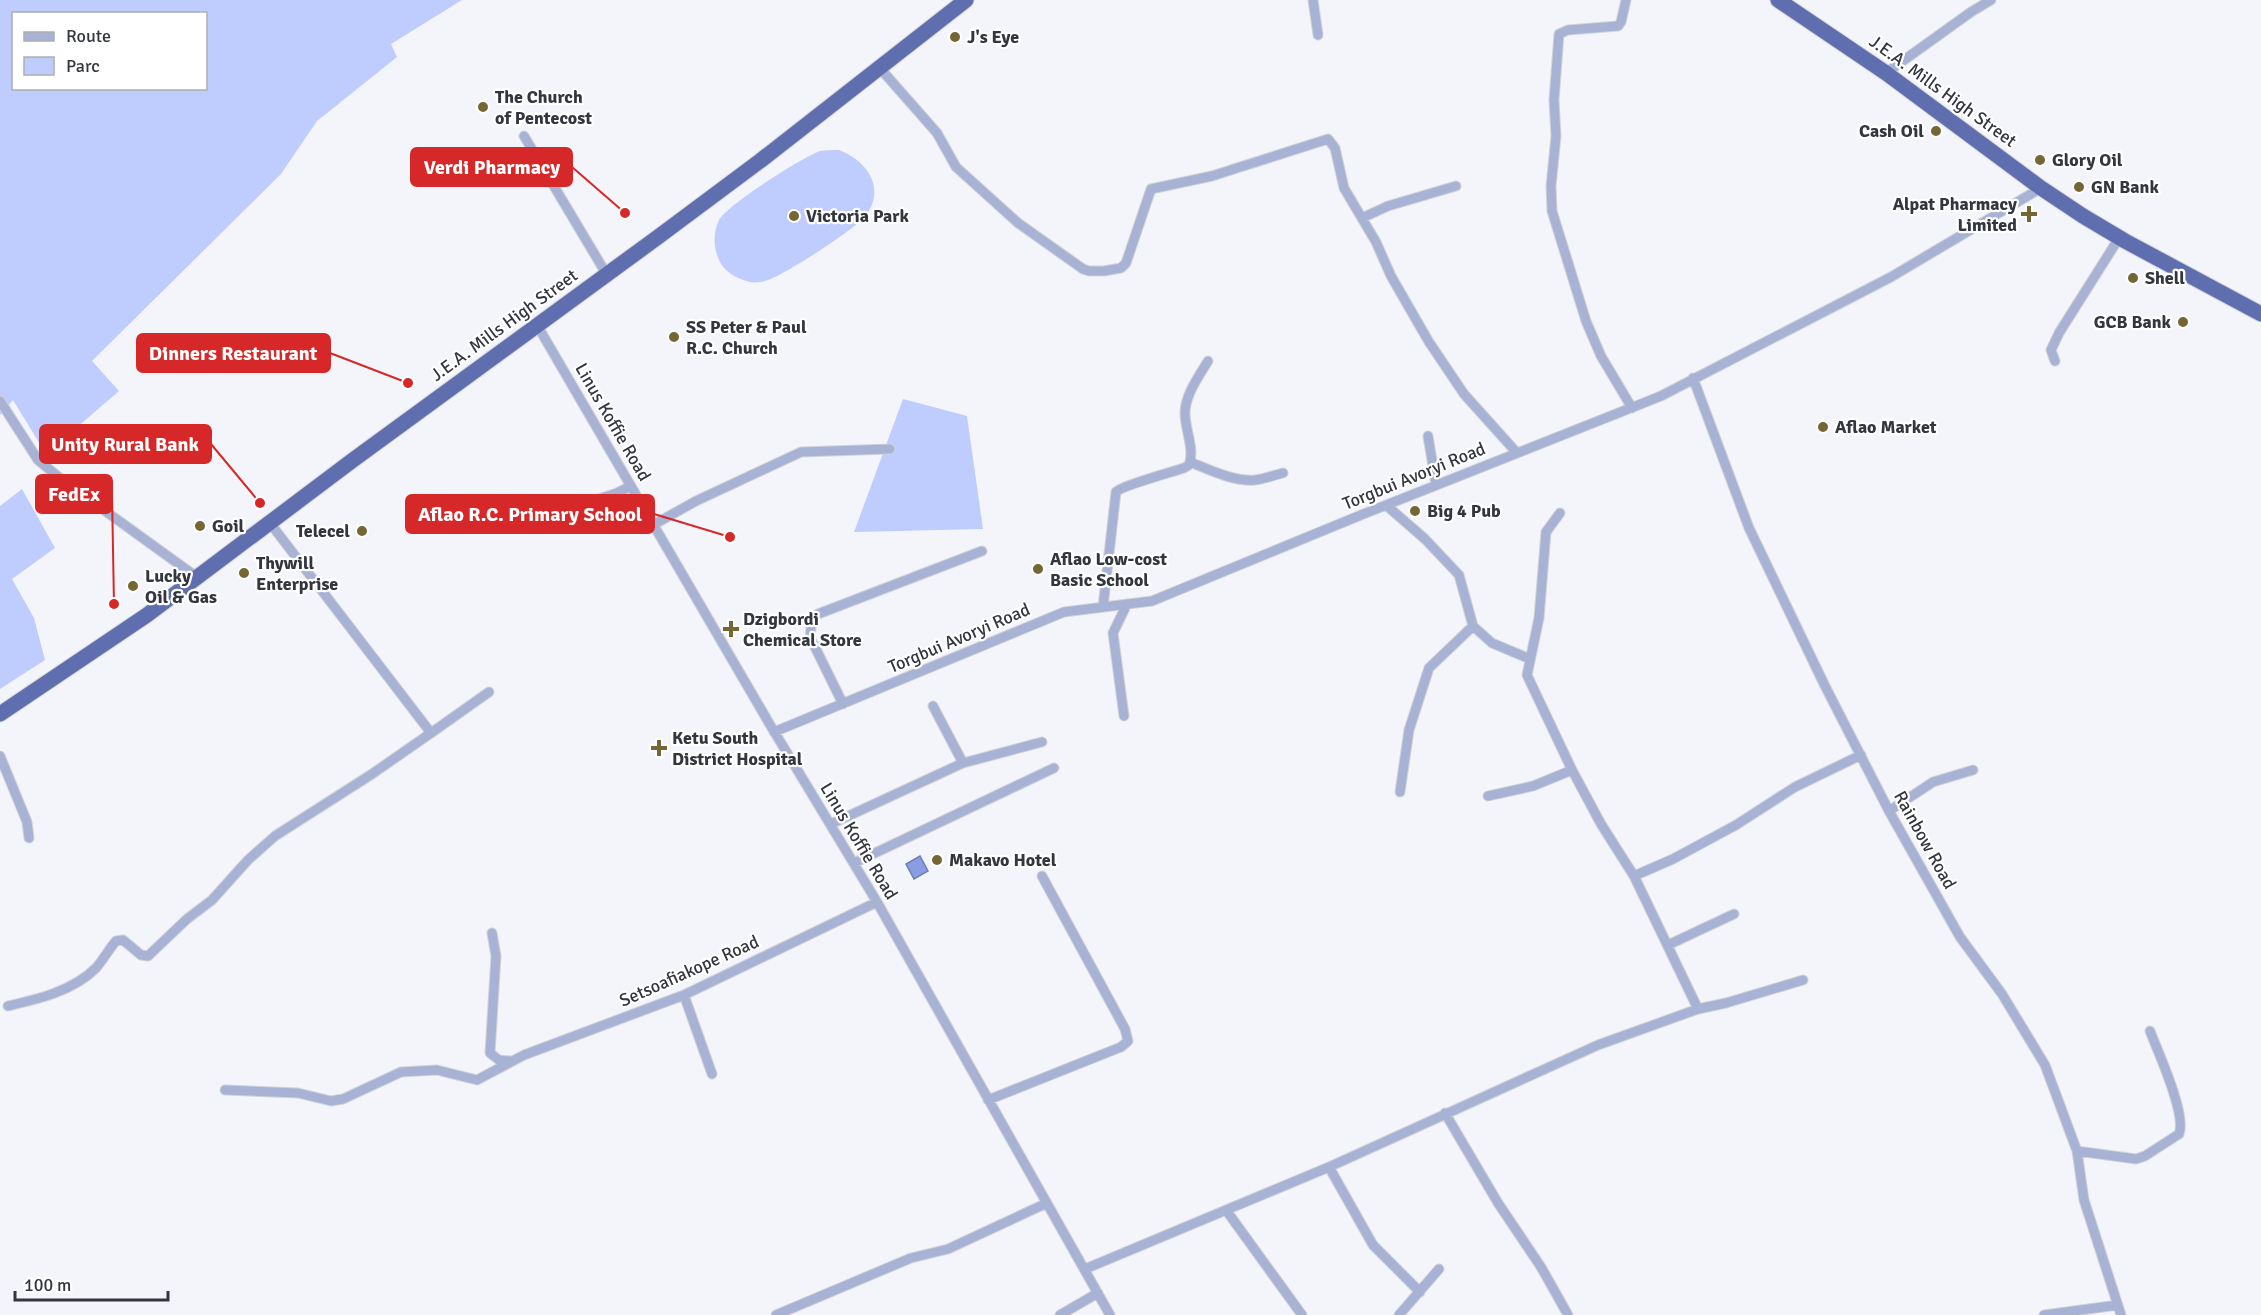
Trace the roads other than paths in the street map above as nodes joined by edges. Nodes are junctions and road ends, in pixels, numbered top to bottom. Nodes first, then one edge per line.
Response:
1 (966, 0) edge
2 (1313, 0) edge
3 (1626, 0) edge
4 (1778, 0) edge
5 (1991, 0) edge
6 (1318, 35) dead end
7 (879, 67) junction
8 (1886, 73) junction
9 (524, 136) dead end
10 (1456, 186) dead end
11 (2042, 188) junction
12 (1362, 218) junction
13 (2119, 238) junction
14 (607, 275) junction
15 (2261, 314) edge
16 (537, 325) junction
17 (1208, 361) dead end
18 (2055, 361) dead end
19 (1693, 378) junction
20 (0, 401) edge
21 (1632, 408) junction
22 (1428, 436) dead end
23 (890, 449) dead end
24 (1517, 453) junction
25 (1190, 462) junction
26 (1283, 473) dead end
27 (1436, 485) junction
28 (631, 486) junction
29 (1386, 505) junction
30 (572, 508) dead end
31 (1560, 513) dead end
32 (270, 523) junction
33 (653, 525) junction
34 (982, 551) dead end
35 (198, 578) junction
36 (1127, 604) junction
37 (1103, 607) junction
38 (1473, 626) junction
39 (1530, 659) junction
40 (489, 692) dead end
41 (843, 704) junction
42 (933, 706) dead end
43 (0, 714) edge
44 (1124, 716) dead end
45 (774, 732) junction
46 (431, 733) junction
47 (1042, 742) dead end
48 (1861, 755) junction
49 (0, 756) edge
50 (963, 763) junction
51 (1054, 768) dead end
52 (1572, 770) junction
53 (1973, 770) dead end
54 (1400, 792) dead end
55 (1488, 796) dead end
56 (1889, 811) junction
57 (831, 824) junction
58 (29, 838) dead end
59 (854, 863) junction
60 (1042, 876) dead end
61 (1634, 876) junction
62 (877, 902) junction
63 (1734, 914) dead end
64 (492, 933) dead end
65 (1668, 945) junction
66 (1803, 980) dead end
67 (684, 995) junction
68 (9, 1006) dead end
69 (1698, 1008) junction
70 (2150, 1031) dead end
71 (511, 1061) junction
72 (712, 1074) dead end
73 (225, 1090) dead end
74 (988, 1100) junction
75 (1445, 1113) junction
76 (2077, 1151) junction
77 (1329, 1167) junction
78 (1047, 1203) junction
79 (1226, 1210) junction
80 (1085, 1269) junction
81 (1439, 1269) dead end
82 (1420, 1292) junction
83 (1098, 1293) junction
84 (2118, 1305) junction
85 (776, 1315) edge
86 (1060, 1315) edge
87 (1110, 1315) edge
88 (1302, 1315) edge
89 (1399, 1315) edge
90 (1568, 1315) edge
91 (2044, 1315) edge
92 (2121, 1315) edge

1 - 7 highway, J.E.A. Mills High Street
2 - 6 street
3 - 21 street
4 - 8 highway, J.E.A. Mills High Street
5 - 8 street
7 - 12 street
7 - 14 highway, J.E.A. Mills High Street
8 - 11 highway, J.E.A. Mills High Street
9 - 14 street
10 - 12 street
11 - 13 highway, J.E.A. Mills High Street
11 - 19 street, Torgbui Avoryi Road
12 - 24 street
13 - 15 highway, J.E.A. Mills High Street
13 - 18 street
14 - 16 highway, J.E.A. Mills High Street
16 - 28 street, Linus Koffie Road
16 - 32 highway, J.E.A. Mills High Street
17 - 25 street
19 - 21 street, Torgbui Avoryi Road
19 - 48 street, Rainbow Road
20 - 35 street
21 - 24 street, Torgbui Avoryi Road
22 - 27 street
23 - 33 street
24 - 27 street, Torgbui Avoryi Road
25 - 26 street
25 - 37 street
27 - 29 street, Torgbui Avoryi Road
28 - 30 street
28 - 33 street, Linus Koffie Road
29 - 36 street, Torgbui Avoryi Road
29 - 38 street
31 - 39 street
32 - 35 highway, J.E.A. Mills High Street
32 - 46 street
33 - 45 street, Linus Koffie Road
34 - 41 street
35 - 43 highway, J.E.A. Mills High Street
36 - 37 street, Torgbui Avoryi Road
36 - 44 street
37 - 41 street, Torgbui Avoryi Road
38 - 39 street
38 - 54 street
39 - 52 street
40 - 46 street
41 - 45 street, Torgbui Avoryi Road
42 - 50 street
45 - 57 street, Linus Koffie Road
46 - 68 street
47 - 50 street
48 - 56 street, Rainbow Road
48 - 61 street
49 - 58 street
50 - 57 street
51 - 59 street
52 - 55 street
52 - 61 street
53 - 56 street
56 - 76 street, Rainbow Road
57 - 59 street, Linus Koffie Road
59 - 62 street, Linus Koffie Road
60 - 74 street
61 - 65 street
62 - 67 street, Setsoafiakope Road
62 - 74 street, Linus Koffie Road
63 - 65 street
64 - 71 street
65 - 69 street
66 - 69 street
67 - 71 street, Setsoafiakope Road
67 - 72 street
69 - 75 street
70 - 76 street
71 - 73 street, Setsoafiakope Road
74 - 78 street, Linus Koffie Road
75 - 77 street
75 - 90 street
76 - 84 street, Rainbow Road
77 - 79 street
77 - 82 street
78 - 80 street, Linus Koffie Road
78 - 85 street
79 - 80 street
79 - 88 street
80 - 83 street, Linus Koffie Road
81 - 82 street
82 - 89 street
83 - 86 street
83 - 87 street, Linus Koffie Road
84 - 91 street
84 - 92 street, Rainbow Road

